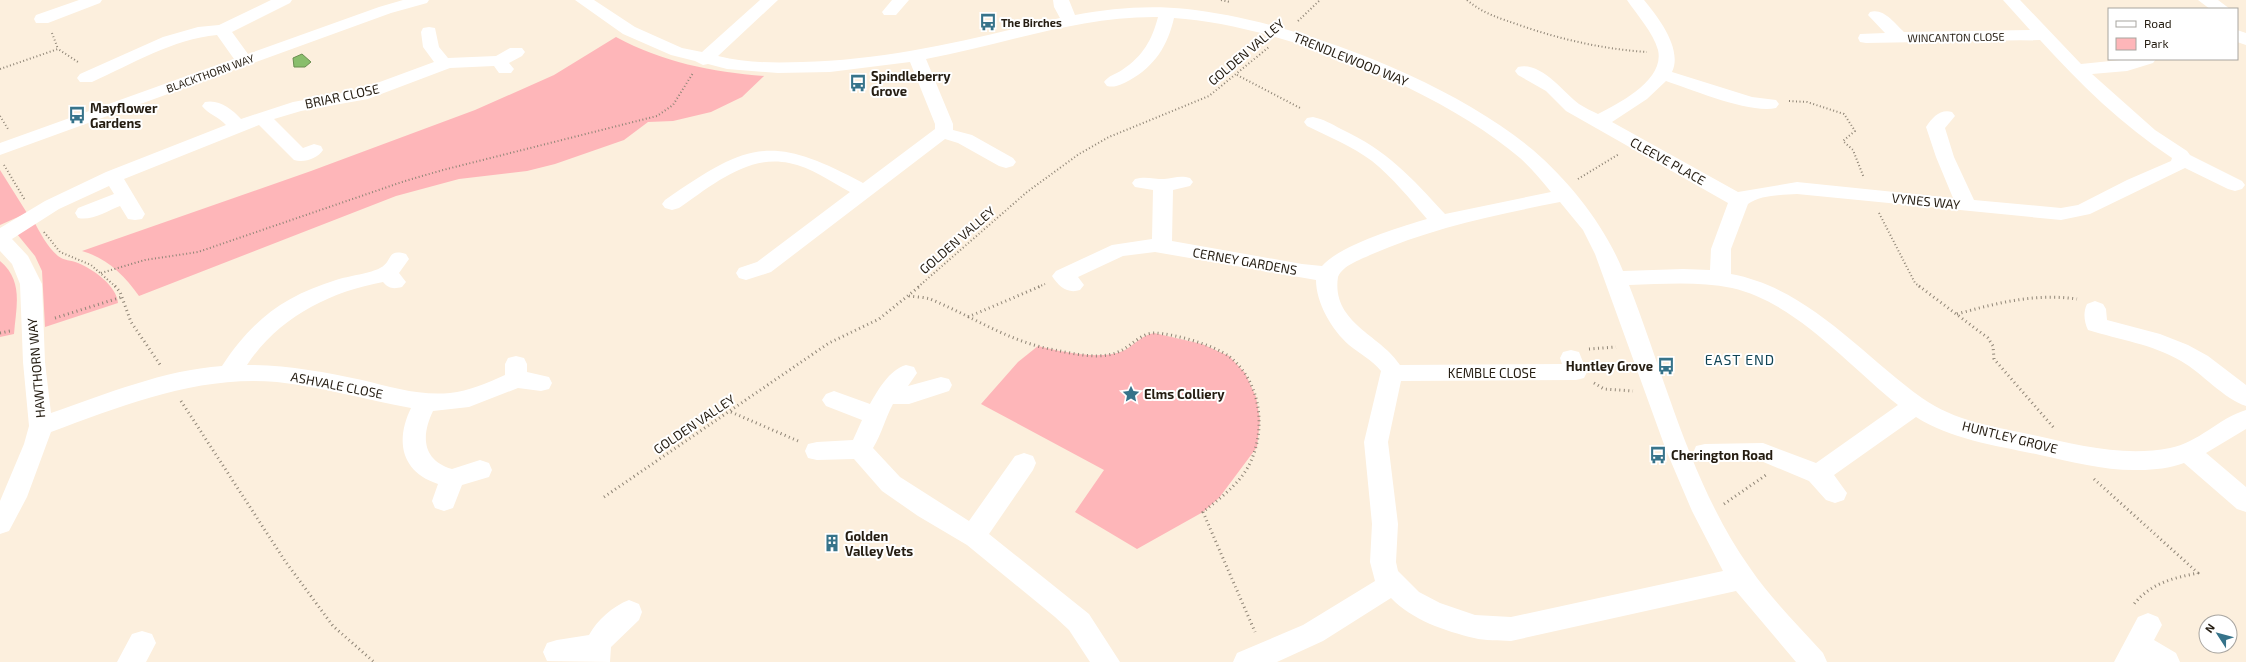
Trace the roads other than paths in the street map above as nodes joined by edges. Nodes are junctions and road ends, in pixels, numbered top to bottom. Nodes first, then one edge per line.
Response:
1 (94, 0) edge
2 (284, 0) edge
3 (421, 0) edge
4 (770, 0) edge
5 (901, 0) edge
6 (1061, 0) edge
7 (1635, 0) edge
8 (2011, 0) edge
9 (2206, 0) edge
10 (583, 1) edge
11 (2220, 8) edge
12 (890, 12) dead end
13 (1168, 13) junction
14 (1876, 14) dead end
15 (42, 18) dead end
16 (1070, 21) junction
17 (222, 30) junction
18 (2045, 35) junction
19 (1899, 37) junction
20 (1866, 38) dead end
21 (424, 40) dead end
22 (516, 52) dead end
23 (916, 56) junction
24 (702, 60) junction
25 (2145, 60) edge
26 (244, 61) junction
27 (444, 64) junction
28 (95, 70) road end
29 (2077, 70) junction
30 (1524, 71) dead end
31 (1661, 74) junction
32 (1126, 79) dead end
33 (1770, 104) road end
34 (225, 108) dead end
35 (262, 118) junction
36 (1935, 119) dead end
37 (1312, 122) road end
38 (1598, 122) junction
39 (239, 128) junction
40 (943, 133) junction
41 (0, 149) edge
42 (314, 150) dead end
43 (2182, 159) junction
44 (993, 160) dead end
45 (113, 176) junction
46 (2235, 180) edge
47 (1183, 182) dead end
48 (1142, 183) dead end
49 (1163, 185) junction
50 (865, 192) junction
51 (1562, 193) junction
52 (674, 196) dead end
53 (1739, 201) junction
54 (1966, 205) junction
55 (85, 213) dead end
56 (1440, 221) junction
57 (0, 238) edge
58 (1162, 246) junction
59 (394, 272) dead end
60 (764, 272) dead end
61 (1328, 274) junction
62 (1616, 278) junction
63 (1720, 278) junction
64 (1068, 281) road end
65 (2095, 309) road end
66 (1574, 365) road end
67 (906, 373) dead end
68 (1393, 373) junction
69 (229, 374) junction
70 (541, 383) dead end
71 (941, 385) dead end
72 (2246, 397) edge
73 (834, 400) dead end
74 (426, 402) junction
75 (1916, 405) junction
76 (2246, 419) edge
77 (873, 423) junction
78 (41, 426) junction
79 (817, 452) road end
80 (2188, 452) junction
81 (1705, 453) dead end
82 (1024, 463) dead end
83 (480, 470) dead end
84 (1818, 474) junction
85 (1835, 494) dead end
86 (2246, 502) edge
87 (1, 520) edge
88 (974, 536) junction
89 (1742, 578) junction
90 (1392, 584) junction
91 (629, 612) dead end
92 (2138, 644) edge
93 (557, 652) dead end
94 (596, 654) edge
95 (1256, 658) edge
96 (1106, 662) edge
97 (1813, 662) edge
98 (2166, 662) edge

1 - 15 street
2 - 17 street
3 - 26 street, BLACKTHORN WAY
4 - 24 street
5 - 12 street
6 - 16 street
7 - 31 street
8 - 18 street
9 - 11 street
10 - 24 street, TRENDLEWOOD WAY
13 - 16 street, TRENDLEWOOD WAY
13 - 32 street
13 - 51 street, TRENDLEWOOD WAY
14 - 19 street
16 - 23 street, TRENDLEWOOD WAY
17 - 26 street
17 - 28 street
18 - 19 street, WINCANTON CLOSE
18 - 29 street
19 - 20 street, WINCANTON CLOSE
21 - 27 street
22 - 27 street, BRIAR CLOSE
23 - 24 street, TRENDLEWOOD WAY
23 - 40 street
25 - 29 street
26 - 41 street, BLACKTHORN WAY
27 - 35 street, BRIAR CLOSE
29 - 43 street
30 - 38 street, CLEEVE PLACE
31 - 33 street
31 - 38 street
34 - 39 street
35 - 39 street, BRIAR CLOSE
35 - 42 street
36 - 54 street
37 - 56 street
38 - 53 street, CLEEVE PLACE
39 - 45 street, BRIAR CLOSE
40 - 44 street
40 - 50 street
43 - 46 street
43 - 54 street, VYNES WAY
45 - 55 street
45 - 57 street, BRIAR CLOSE
47 - 49 street
48 - 49 street
49 - 58 street
50 - 52 street
50 - 60 street
51 - 56 street
51 - 62 street, TRENDLEWOOD WAY
53 - 54 street, VYNES WAY
53 - 63 street
56 - 61 street
57 - 78 street, HAWTHORN WAY
58 - 61 street, CERNEY GARDENS
58 - 64 street, CERNEY GARDENS
59 - 69 street
61 - 68 street
62 - 63 street, HUNTLEY GROVE
62 - 89 street, TRENDLEWOOD WAY
63 - 75 street, HUNTLEY GROVE
65 - 72 street
66 - 68 street, KEMBLE CLOSE
67 - 77 street
68 - 90 street
69 - 74 street, ASHVALE CLOSE
69 - 78 street, ASHVALE CLOSE
70 - 74 street, ASHVALE CLOSE
71 - 77 street
73 - 77 street
74 - 83 street
75 - 80 street, HUNTLEY GROVE
75 - 84 street
76 - 80 street, HUNTLEY GROVE
77 - 79 street
77 - 88 street
78 - 87 street, HAWTHORN WAY
80 - 86 street
81 - 84 street
82 - 88 street
84 - 85 street
88 - 96 street
89 - 90 street
89 - 97 street, TRENDLEWOOD WAY
90 - 95 street
91 - 94 street
92 - 98 street
93 - 94 street

